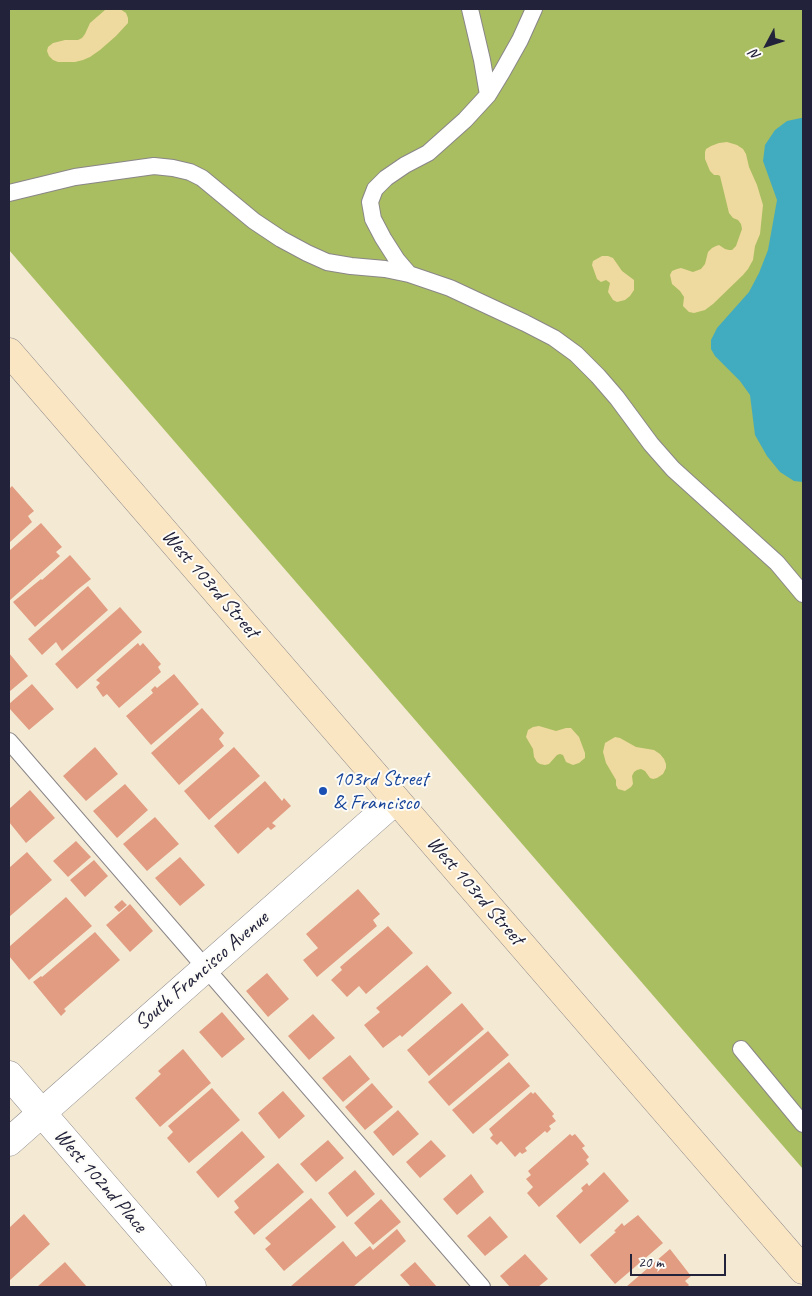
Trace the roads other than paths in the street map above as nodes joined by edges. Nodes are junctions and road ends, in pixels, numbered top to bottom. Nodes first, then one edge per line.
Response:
1 (470, 9) edge
2 (534, 9) edge
3 (488, 95) junction
4 (9, 194) edge
5 (409, 274) junction
6 (9, 352) edge
7 (803, 594) edge
8 (9, 742) edge
9 (396, 800) junction
10 (206, 968) junction
11 (741, 1048) dead end
12 (9, 1075) edge
13 (41, 1113) junction
14 (803, 1124) edge
15 (9, 1142) edge
16 (803, 1270) edge
17 (192, 1287) edge
18 (482, 1287) edge

1 - 3 lane
2 - 3 lane
3 - 5 lane
4 - 5 lane
5 - 7 lane
6 - 9 main road, West 103rd Street
8 - 10 lane
9 - 10 street, South Francisco Avenue
9 - 16 main road, West 103rd Street
10 - 13 street, South Francisco Avenue
10 - 18 lane
11 - 14 lane
12 - 13 street, West 102nd Place
13 - 15 street, South Francisco Avenue
13 - 17 street, West 102nd Place

